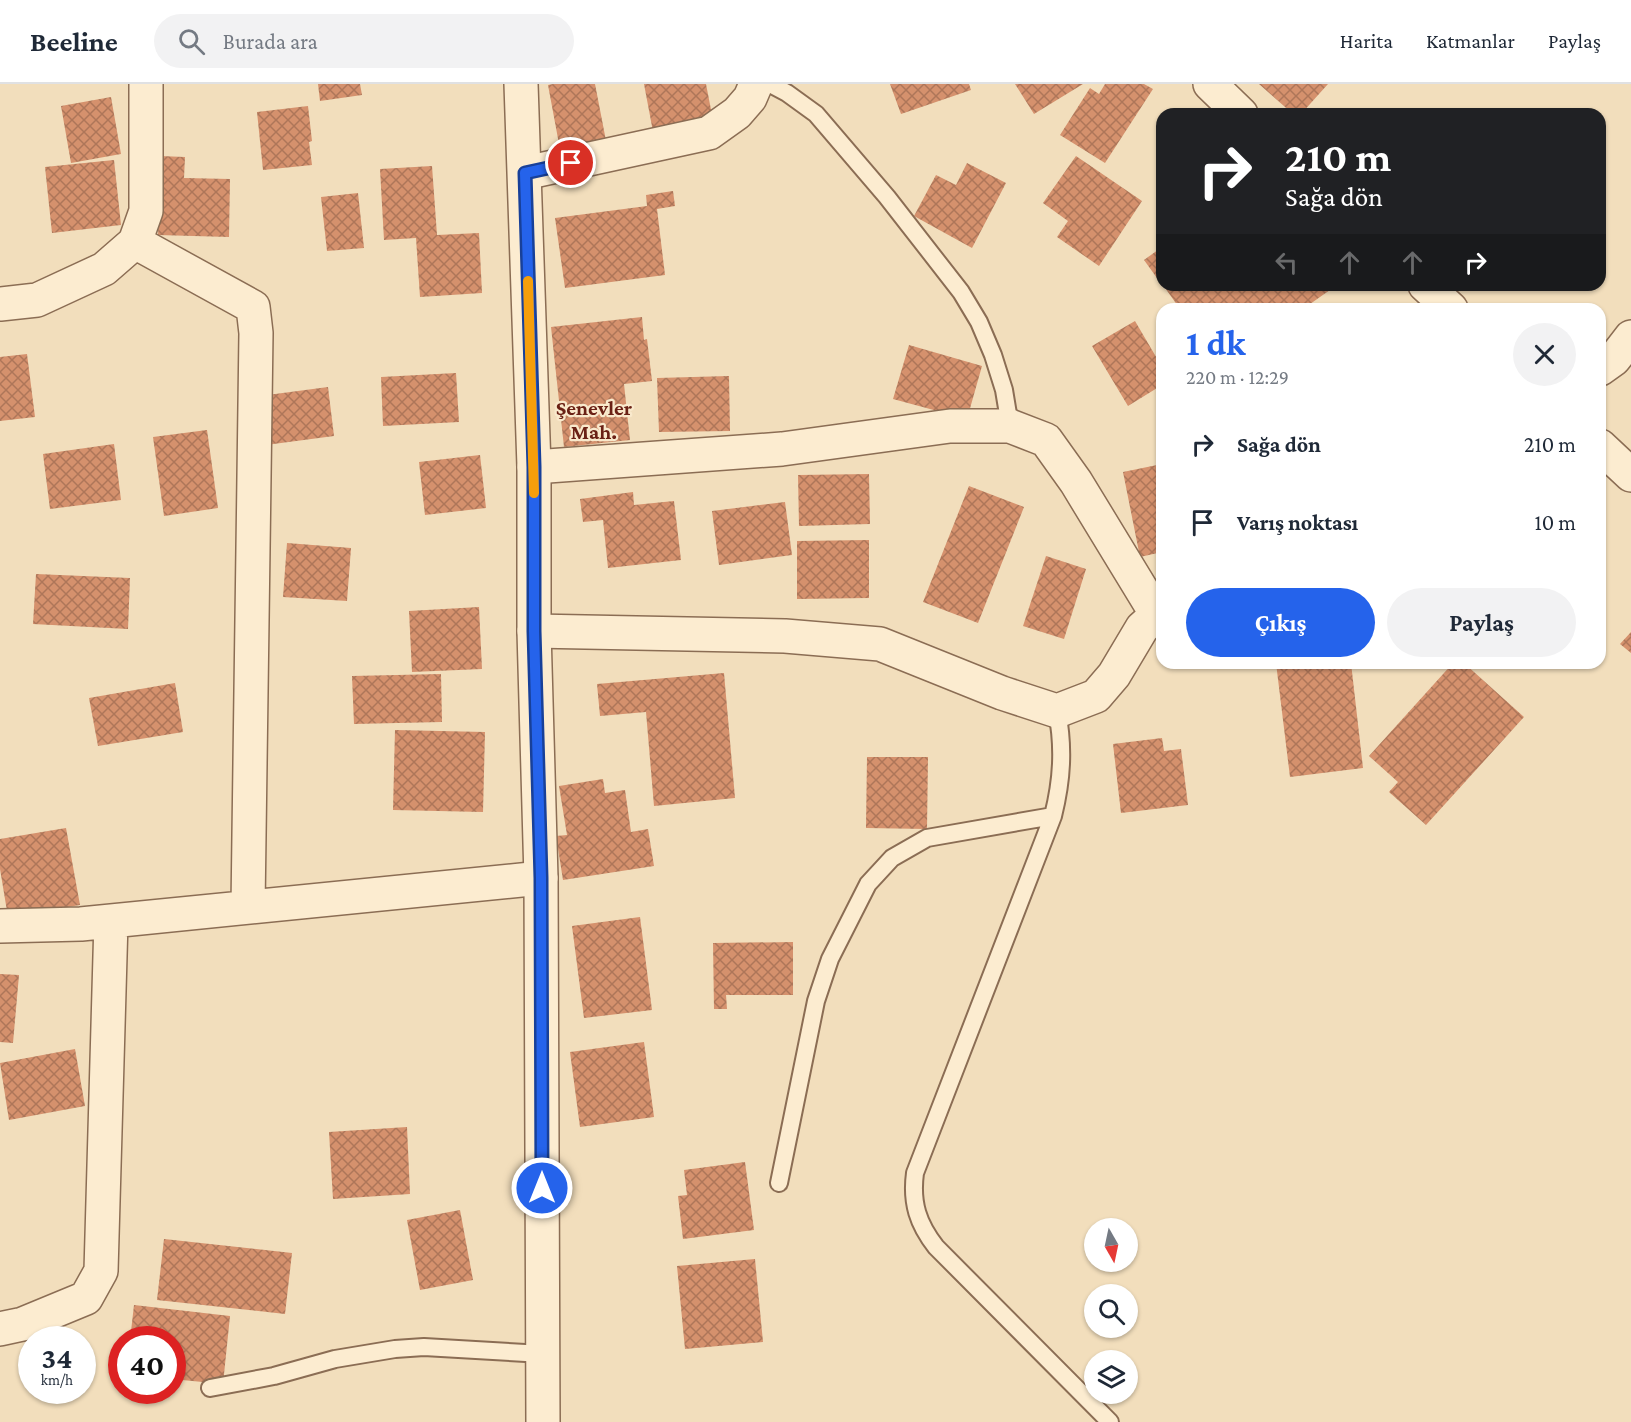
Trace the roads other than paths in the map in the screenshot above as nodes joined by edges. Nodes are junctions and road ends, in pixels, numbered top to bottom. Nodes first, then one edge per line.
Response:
1 (146, 84) edge
2 (521, 84) edge
3 (756, 84) edge
4 (770, 84) edge
5 (1210, 84) edge
6 (1235, 108) edge
7 (525, 173) junction
8 (135, 242) junction
9 (1432, 291) edge
10 (1444, 303) edge
11 (0, 304) edge
12 (1631, 337) edge
13 (1606, 365) edge
14 (1011, 426) junction
15 (1606, 452) edge
16 (534, 467) junction
17 (1631, 475) edge
18 (1156, 606) edge
19 (1156, 616) edge
20 (534, 631) junction
21 (1057, 711) junction
22 (1053, 816) junction
23 (541, 878) junction
24 (248, 907) junction
25 (111, 921) junction
26 (0, 926) edge
27 (779, 1183) dead end
28 (0, 1329) edge
29 (543, 1354) junction
30 (210, 1388) dead end
31 (543, 1422) edge
32 (1110, 1422) edge

1 - 8 street
2 - 7 street
3 - 7 street
4 - 14 lane
5 - 6 street
7 - 16 street
8 - 11 street
8 - 24 street
9 - 10 street
12 - 13 street
14 - 16 street
14 - 18 street
15 - 17 street
16 - 20 street
19 - 21 street
20 - 21 street
20 - 23 street
21 - 22 lane
22 - 27 lane
22 - 32 lane
23 - 24 street
23 - 29 street
24 - 25 street
25 - 26 street
25 - 28 street
29 - 30 lane
29 - 31 street

